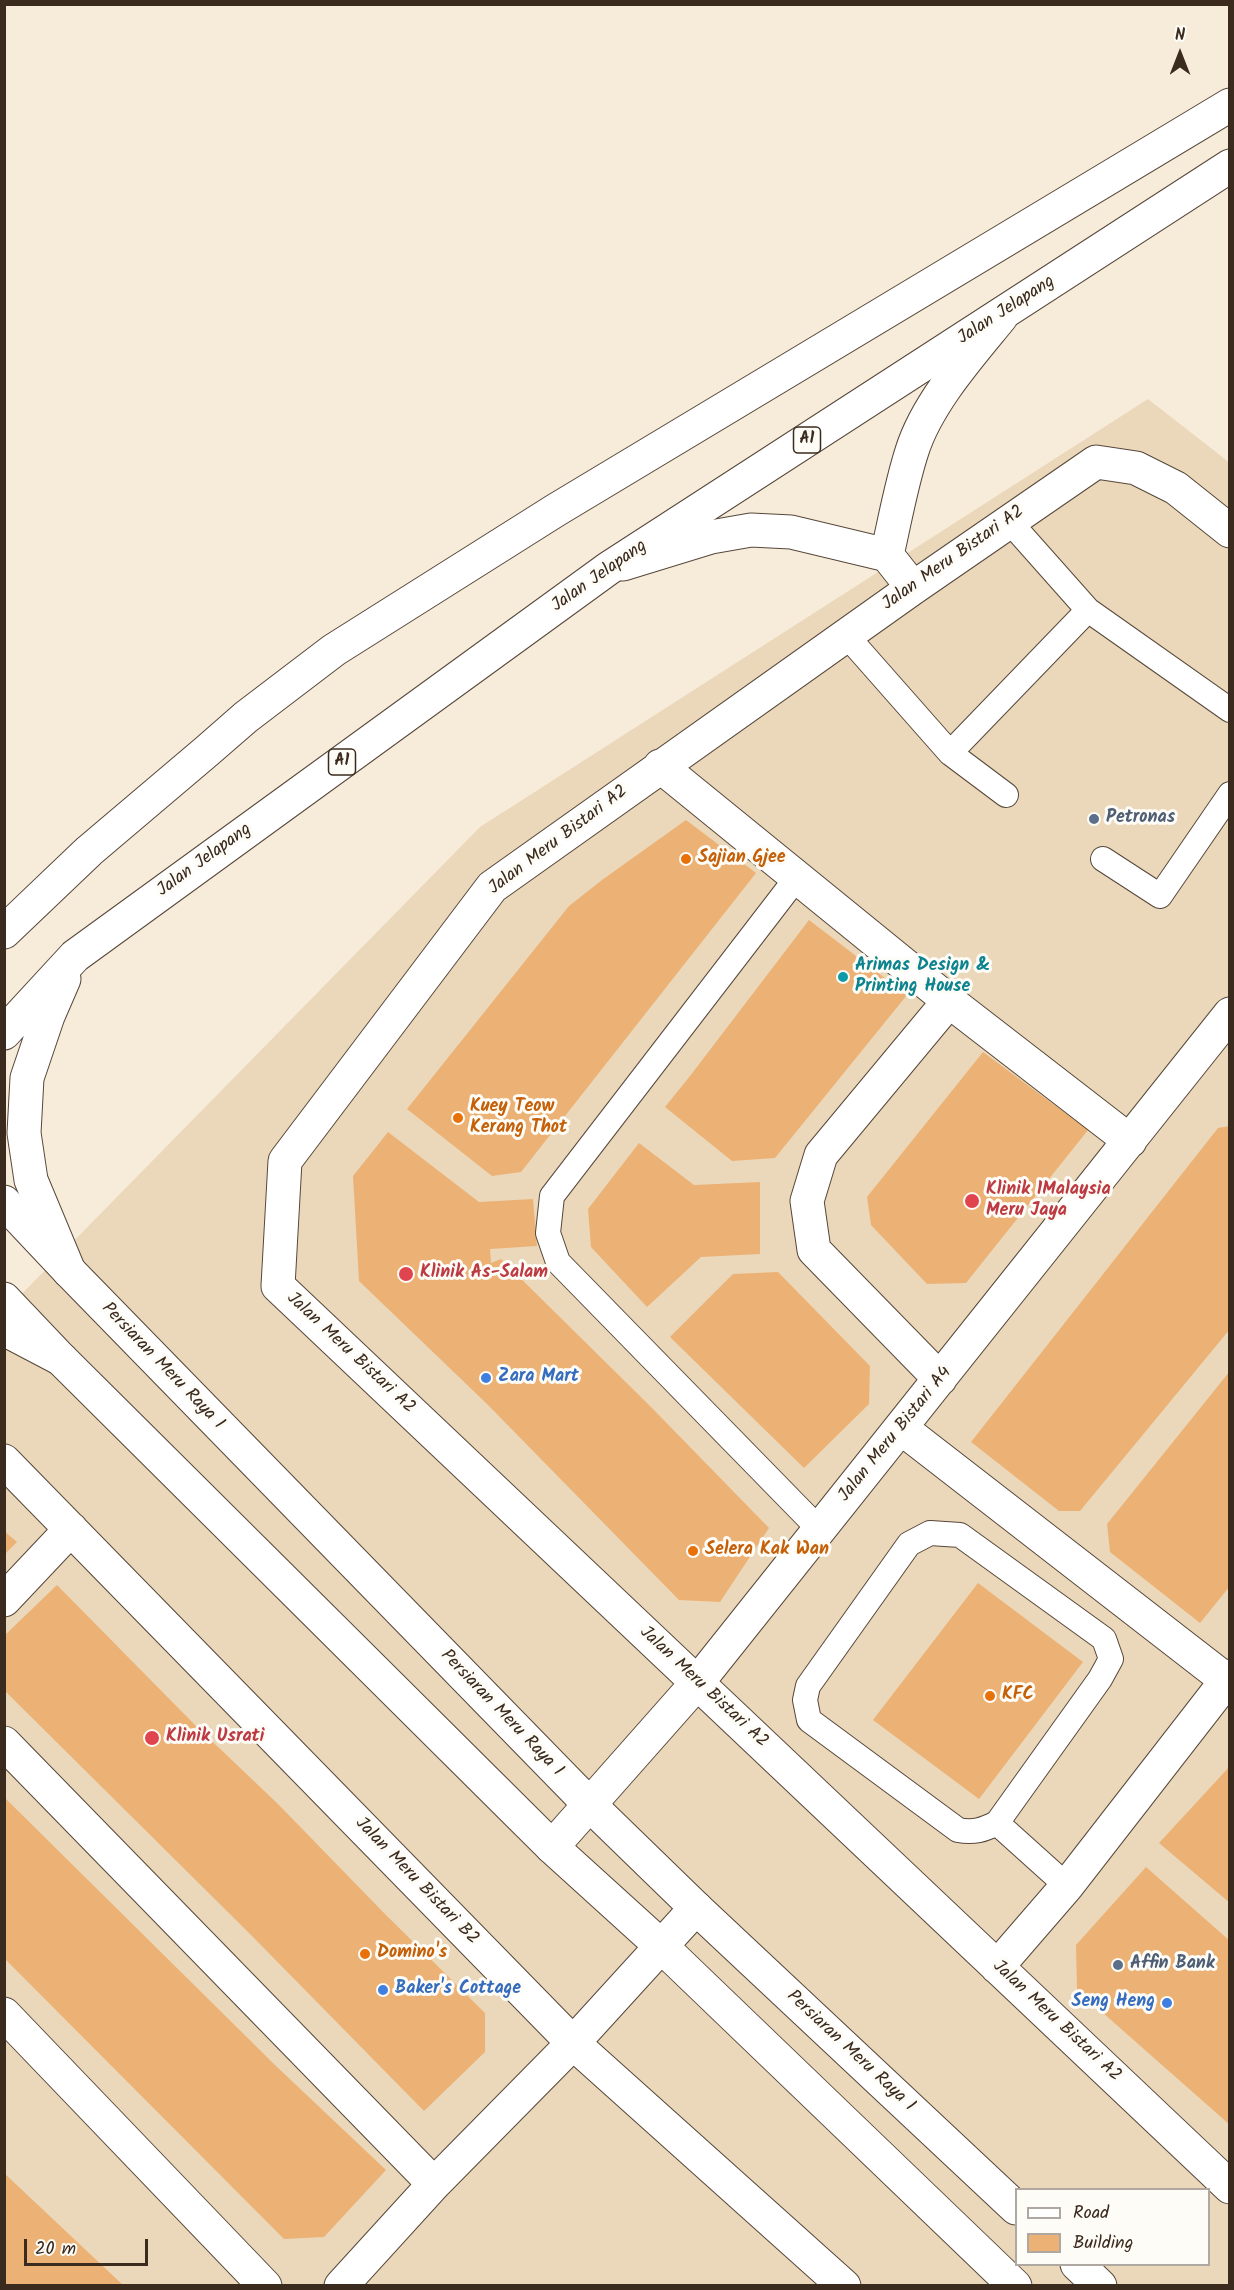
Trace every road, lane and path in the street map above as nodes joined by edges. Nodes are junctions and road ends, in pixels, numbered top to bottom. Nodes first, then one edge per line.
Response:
1 (1230, 105) edge
2 (1230, 166) edge
3 (1005, 312) junction
4 (1009, 521) junction
5 (1230, 531) edge
6 (887, 555) junction
7 (609, 568) junction
8 (913, 588) junction
9 (1088, 610) junction
10 (846, 635) junction
11 (1230, 710) edge
12 (950, 753) junction
13 (660, 766) junction
14 (1230, 794) edge
15 (1006, 795) dead end
16 (1102, 859) dead end
17 (798, 876) junction
18 (4, 932) edge
19 (75, 956) junction
20 (950, 1001) junction
21 (1227, 1022) edge
22 (4, 1033) edge
23 (1130, 1141) junction
24 (4, 1202) edge
25 (69, 1271) junction
26 (4, 1299) edge
27 (4, 1329) edge
28 (61, 1359) junction
29 (940, 1379) junction
30 (901, 1428) junction
31 (4, 1461) edge
32 (71, 1529) junction
33 (820, 1530) junction
34 (4, 1600) edge
35 (1228, 1678) edge
36 (697, 1683) junction
37 (4, 1743) edge
38 (591, 1806) junction
39 (997, 1823) junction
40 (552, 1847) junction
41 (1066, 1886) junction
42 (696, 1908) junction
43 (660, 1945) junction
44 (997, 1967) junction
45 (4, 2014) edge
46 (573, 2043) junction
47 (434, 2184) junction
48 (1230, 2187) edge
49 (1015, 2206) edge
50 (1078, 2266) edge
51 (265, 2286) edge
52 (341, 2286) edge
53 (844, 2286) edge
54 (1015, 2286) edge
55 (1100, 2286) edge

1 - 18 street
2 - 3 street, Jalan Jelapang / A1
3 - 6 street
3 - 7 street, Jalan Jelapang / A1
4 - 5 street, Jalan Meru Bistari A2
4 - 8 street, Jalan Meru Bistari A2
4 - 9 lane
6 - 7 street
6 - 8 street
7 - 19 street, Jalan Jelapang / A1
8 - 10 street, Jalan Meru Bistari A2
9 - 11 lane
9 - 12 lane
10 - 12 lane
10 - 13 street, Jalan Meru Bistari A2
12 - 15 lane
13 - 17 street
13 - 36 street, Jalan Meru Bistari A2
14 - 16 lane
17 - 20 street
17 - 33 lane
19 - 22 street, Jalan Jelapang / A1
19 - 25 street
20 - 23 street
20 - 29 street
21 - 23 street, Jalan Meru Bistari A4
23 - 29 street, Jalan Meru Bistari A4
24 - 25 street, Persiaran Meru Raya 1
25 - 38 street, Persiaran Meru Raya 1
26 - 28 street
27 - 28 street
28 - 40 street
29 - 30 street, Jalan Meru Bistari A4
30 - 33 street, Jalan Meru Bistari A4
30 - 35 street
31 - 32 street, Jalan Meru Bistari B2
32 - 34 street
32 - 46 street, Jalan Meru Bistari B2
33 - 36 street, Jalan Meru Bistari A4
35 - 41 street
36 - 38 street, Jalan Meru Bistari A4
36 - 44 street, Jalan Meru Bistari A2
37 - 47 street
38 - 40 street, Jalan Meru Bistari A4
38 - 42 street, Persiaran Meru Raya 1
39 - 39 lane
39 - 41 lane
40 - 43 street
41 - 44 street
42 - 43 street
42 - 49 street, Persiaran Meru Raya 1
43 - 46 street
43 - 54 street
44 - 48 street, Jalan Meru Bistari A2
45 - 51 street
46 - 47 street
46 - 53 street, Jalan Meru Bistari B2
47 - 52 street
50 - 55 street

